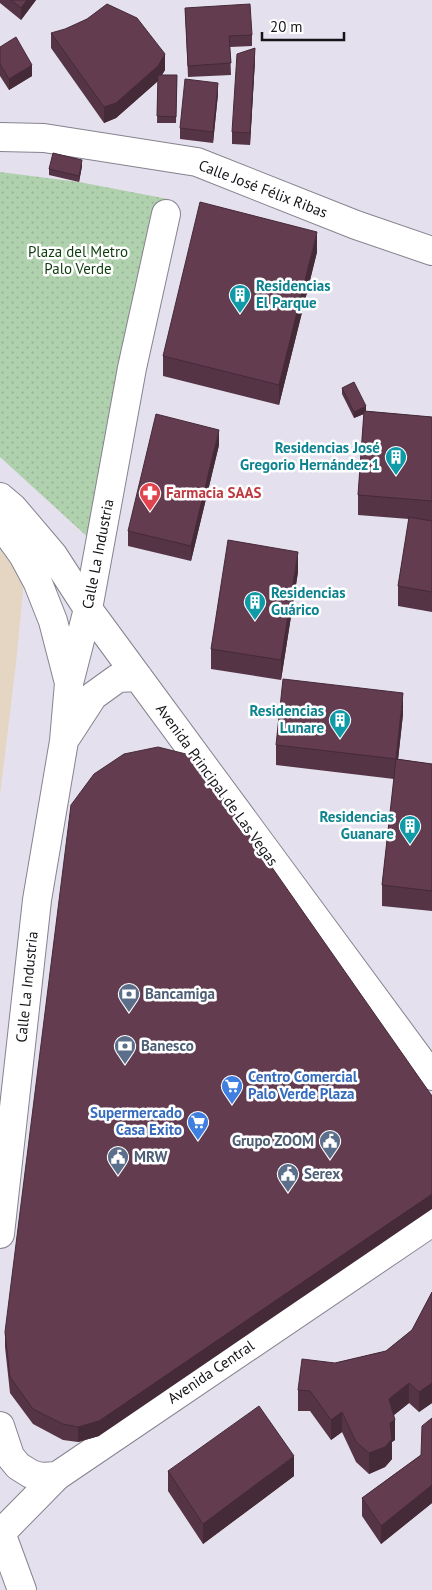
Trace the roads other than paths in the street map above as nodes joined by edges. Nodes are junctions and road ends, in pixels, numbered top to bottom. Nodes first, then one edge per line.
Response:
1 (0, 137) edge
2 (166, 214) dead end
3 (432, 251) edge
4 (0, 497) edge
5 (0, 523) edge
6 (88, 609) junction
7 (138, 677) junction
8 (69, 683) junction
9 (64, 741) junction
10 (432, 1076) edge
11 (432, 1222) edge
12 (0, 1234) edge
13 (0, 1426) edge
14 (57, 1476) junction
15 (0, 1531) edge
16 (22, 1590) edge

1 - 3 street, Calle José Félix Ribas
2 - 6 street, Calle La Industria
4 - 6 street, Avenida Principal de Las Vegas
5 - 8 street
6 - 7 street, Avenida Principal de Las Vegas
6 - 8 street, Calle La Industria
7 - 9 street, Calle La Industria
7 - 10 street, Avenida Principal de Las Vegas
8 - 9 street, Calle La Industria
9 - 12 street, Calle La Industria
11 - 14 street, Avenida Central
13 - 14 street
14 - 15 street, Avenida Central
15 - 16 street

